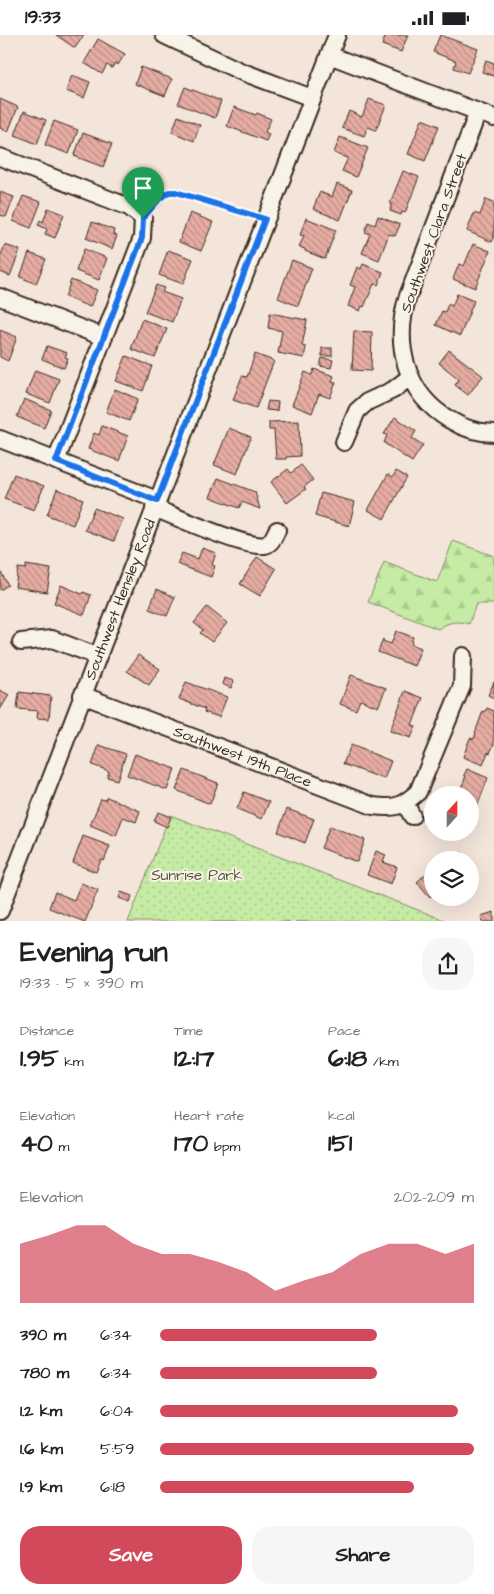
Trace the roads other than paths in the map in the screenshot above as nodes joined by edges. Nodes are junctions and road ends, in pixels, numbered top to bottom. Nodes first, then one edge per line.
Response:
1 (164, 35) edge
2 (336, 35) edge
3 (329, 55) junction
4 (312, 98) junction
5 (478, 113) junction
6 (494, 118) edge
7 (0, 157) edge
8 (0, 297) edge
9 (103, 337) junction
10 (410, 377) junction
11 (494, 433) edge
12 (0, 439) edge
13 (344, 442) dead end
14 (56, 461) junction
15 (156, 504) junction
16 (277, 530) dead end
17 (21, 642) dead end
18 (463, 655) dead end
19 (97, 656) junction
20 (82, 695) junction
21 (0, 911) edge

1 - 4 street
2 - 3 street, Southwest Hensley Road
3 - 4 street, Southwest Hensley Road
3 - 5 street
4 - 15 street, Southwest Hensley Road
5 - 6 street
5 - 10 street, Southwest Clara Street
7 - 9 street
8 - 9 street
9 - 14 street
10 - 11 street, Southwest Clara Street
10 - 13 street
12 - 14 street
14 - 15 street
15 - 16 street
15 - 19 street, Southwest Hensley Road
17 - 19 street
18 - 20 street, Southwest 19th Place
19 - 20 street, Southwest Hensley Road
20 - 21 street, Southwest Hensley Road

